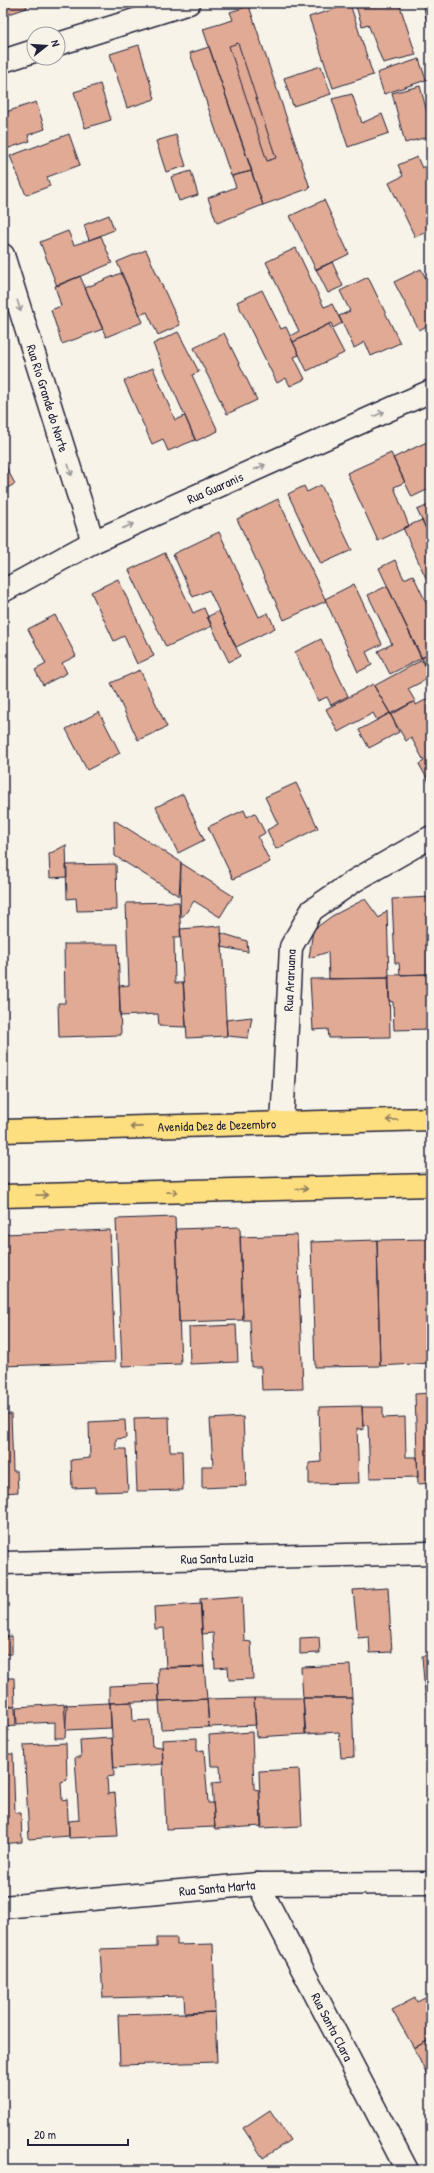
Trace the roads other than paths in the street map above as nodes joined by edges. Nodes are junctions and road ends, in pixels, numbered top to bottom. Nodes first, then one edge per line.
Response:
1 (189, 3) edge
2 (66, 41) edge
3 (26, 54) edge
4 (3, 61) edge
5 (3, 255) edge
6 (431, 391) edge
7 (93, 542) junction
8 (3, 591) edge
9 (431, 837) edge
10 (431, 1119) edge
11 (282, 1124) junction
12 (3, 1131) edge
13 (431, 1186) edge
14 (3, 1196) edge
15 (431, 1553) edge
16 (3, 1563) edge
17 (431, 1883) edge
18 (258, 1884) junction
19 (3, 1907) edge
20 (407, 2170) edge

1 - 2 street
3 - 4 street
5 -> 7 street, Rua Rio Grande do Norte
7 -> 6 street, Rua Guaranis
7 - 8 street, Rua Guaranis
9 - 11 street, Rua Araruana
10 -> 11 highway, Avenida Dez de Dezembro
11 -> 12 highway, Avenida Dez de Dezembro
14 -> 13 highway
15 - 16 street, Rua Santa Luzia
17 - 18 street, Rua Santa Marta
18 - 19 street, Rua Santa Marta
18 - 20 street, Rua Santa Clara

